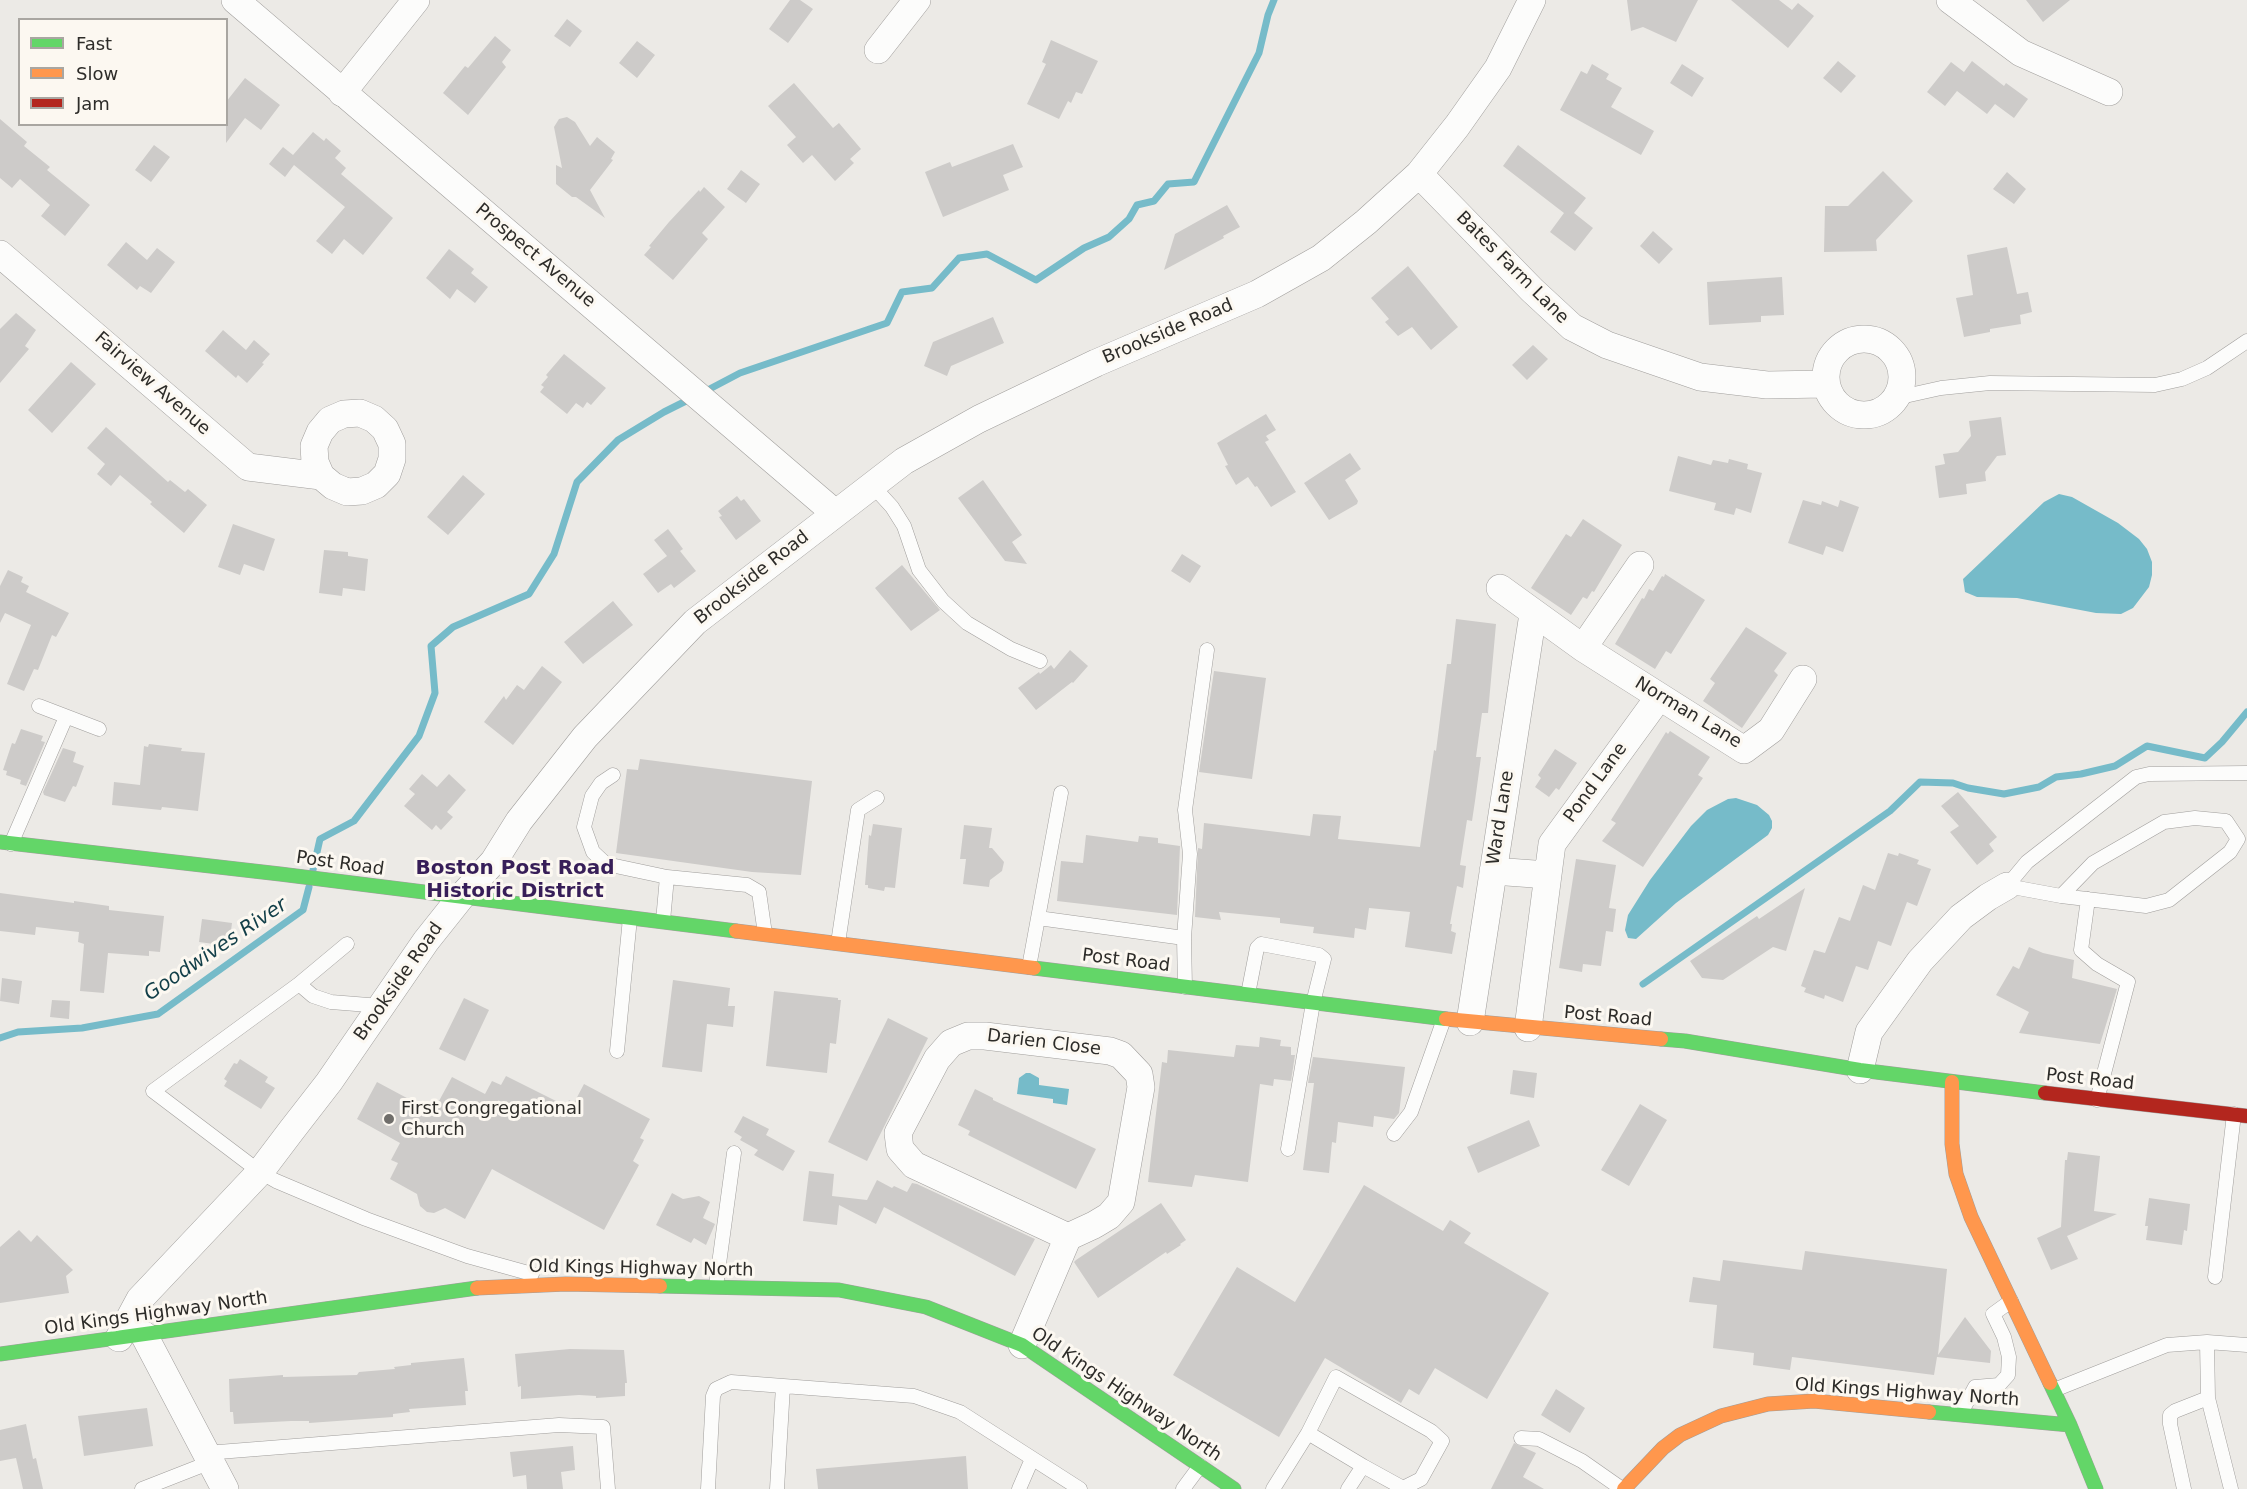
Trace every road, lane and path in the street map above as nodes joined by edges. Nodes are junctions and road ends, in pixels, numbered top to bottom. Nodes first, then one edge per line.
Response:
1 (235, 0) edge
2 (416, 0) edge
3 (917, 0) edge
4 (1532, 0) edge
5 (1950, 0) edge
6 (878, 50) dead end
7 (2109, 92) dead end
8 (342, 93) junction
9 (1419, 174) junction
10 (4, 266) edge
11 (2247, 341) edge
12 (1825, 384) junction
13 (1896, 398) junction
14 (321, 476) dead end
15 (872, 485) junction
16 (835, 513) junction
17 (1640, 565) dead end
18 (1500, 588) dead end
19 (1533, 614) junction
20 (1583, 648) junction
21 (1207, 650) dead end
22 (1040, 661) dead end
23 (1803, 679) dead end
24 (1659, 697) junction
25 (39, 706) dead end
26 (66, 717) junction
27 (99, 729) dead end
28 (2247, 772) edge
29 (613, 775) dead end
30 (1061, 793) dead end
31 (877, 798) dead end
32 (6, 843) edge
33 (1493, 871) junction
34 (1548, 875) junction
35 (667, 877) junction
36 (2007, 886) junction
37 (2061, 896) junction
38 (461, 897) junction
39 (2088, 899) junction
40 (630, 918) junction
41 (1038, 918) junction
42 (663, 922) junction
43 (765, 936) junction
44 (1184, 938) junction
45 (347, 944) dead end
46 (837, 944) junction
47 (1029, 967) junction
48 (298, 984) junction
49 (1185, 987) junction
50 (1248, 994) junction
51 (1313, 1003) junction
52 (381, 1006) junction
53 (1457, 1021) junction
54 (1528, 1028) junction
55 (617, 1051) dead end
56 (1860, 1070) junction
57 (1952, 1082) junction
58 (2097, 1100) junction
59 (2240, 1115) edge
60 (1394, 1134) dead end
61 (1288, 1149) dead end
62 (734, 1153) dead end
63 (260, 1172) junction
64 (1068, 1237) junction
65 (2215, 1277) dead end
66 (566, 1284) junction
67 (716, 1286) junction
68 (2011, 1301) junction
69 (132, 1337) junction
70 (2207, 1342) junction
71 (1022, 1345) junction
72 (2247, 1345) edge
73 (0, 1354) edge
74 (783, 1386) junction
75 (2054, 1390) junction
76 (2208, 1398) junction
77 (1960, 1414) junction
78 (2070, 1425) junction
79 (1308, 1433) junction
80 (1521, 1438) dead end
81 (208, 1457) junction
82 (1032, 1459) junction
83 (1200, 1466) junction
84 (1363, 1466) junction
85 (142, 1489) edge
86 (225, 1489) edge
87 (608, 1489) edge
88 (708, 1489) edge
89 (777, 1489) edge
90 (1019, 1489) edge
91 (1080, 1489) edge
92 (1183, 1489) edge
93 (1234, 1489) edge
94 (1273, 1489) edge
95 (1348, 1489) edge
96 (1623, 1489) edge
97 (2096, 1489) edge
98 (2184, 1489) edge
99 (2231, 1489) edge

1 - 8 street, Prospect Avenue
2 - 8 street
3 - 6 street
4 - 9 street, Brookside Road
5 - 7 street
8 - 16 street, Prospect Avenue
9 - 12 street, Bates Farm Lane
9 - 15 street, Brookside Road
10 - 14 street, Fairview Avenue
11 - 13 lane
12 - 13 street
12 - 13 street
15 - 16 street, Brookside Road
15 - 22 lane
16 - 38 street, Brookside Road
17 - 20 street
18 - 19 street, Norman Lane
19 - 20 street, Norman Lane
19 - 33 street, Ward Lane
20 - 24 street, Norman Lane
21 - 44 lane
23 - 24 street, Norman Lane
24 - 34 street, Pond Lane
25 - 26 lane
26 - 27 lane
26 - 32 lane
28 - 36 lane
29 - 35 lane
30 - 41 lane
31 - 46 lane
32 - 38 main road, Post Road
33 - 34 street
33 - 53 street, Ward Lane
34 - 54 street, Pond Lane
35 - 42 lane
35 - 43 lane
36 - 37 lane
36 - 56 street
37 - 39 lane
37 - 39 lane
38 - 40 main road, Post Road
38 - 52 street, Brookside Road
39 - 58 lane
40 - 42 main road, Post Road
40 - 55 lane
41 - 44 lane
41 - 47 lane
42 - 43 main road, Post Road
43 - 46 main road, Post Road
44 - 49 lane
45 - 48 lane
46 - 47 main road, Post Road
47 - 49 main road, Post Road
48 - 52 lane
48 - 63 lane
49 - 50 main road, Post Road
50 - 51 main road, Post Road
50 - 51 lane
51 - 53 main road, Post Road
51 - 61 lane
52 - 63 street, Brookside Road
53 - 54 main road, Post Road
53 - 60 lane
54 - 56 main road, Post Road
56 - 57 main road, Post Road
57 - 58 main road, Post Road
57 - 68 main road
58 - 59 main road, Post Road
59 - 65 lane
62 - 67 lane
63 - 66 lane
63 - 69 street, Brookside Road
64 - 64 street, Darien Close
64 - 71 street
66 - 67 main road, Old Kings Highway North
66 - 69 main road, Old Kings Highway North
67 - 71 main road, Old Kings Highway North
68 - 75 main road
68 - 77 lane
69 - 73 main road, Old Kings Highway North
69 - 81 street
70 - 72 lane
70 - 75 lane
70 - 76 lane
71 - 83 main road, Old Kings Highway North
74 - 82 lane
74 - 88 lane
74 - 89 lane
75 - 78 main road
76 - 98 lane
76 - 99 lane
77 - 78 main road, Old Kings Highway North
77 - 96 main road, Old Kings Highway North
78 - 97 main road
79 - 84 lane
79 - 84 lane
79 - 94 lane
80 - 96 lane
81 - 85 lane
81 - 86 street
81 - 87 lane
82 - 90 lane
82 - 91 lane
83 - 92 lane
83 - 93 main road, Old Kings Highway North
84 - 95 lane

